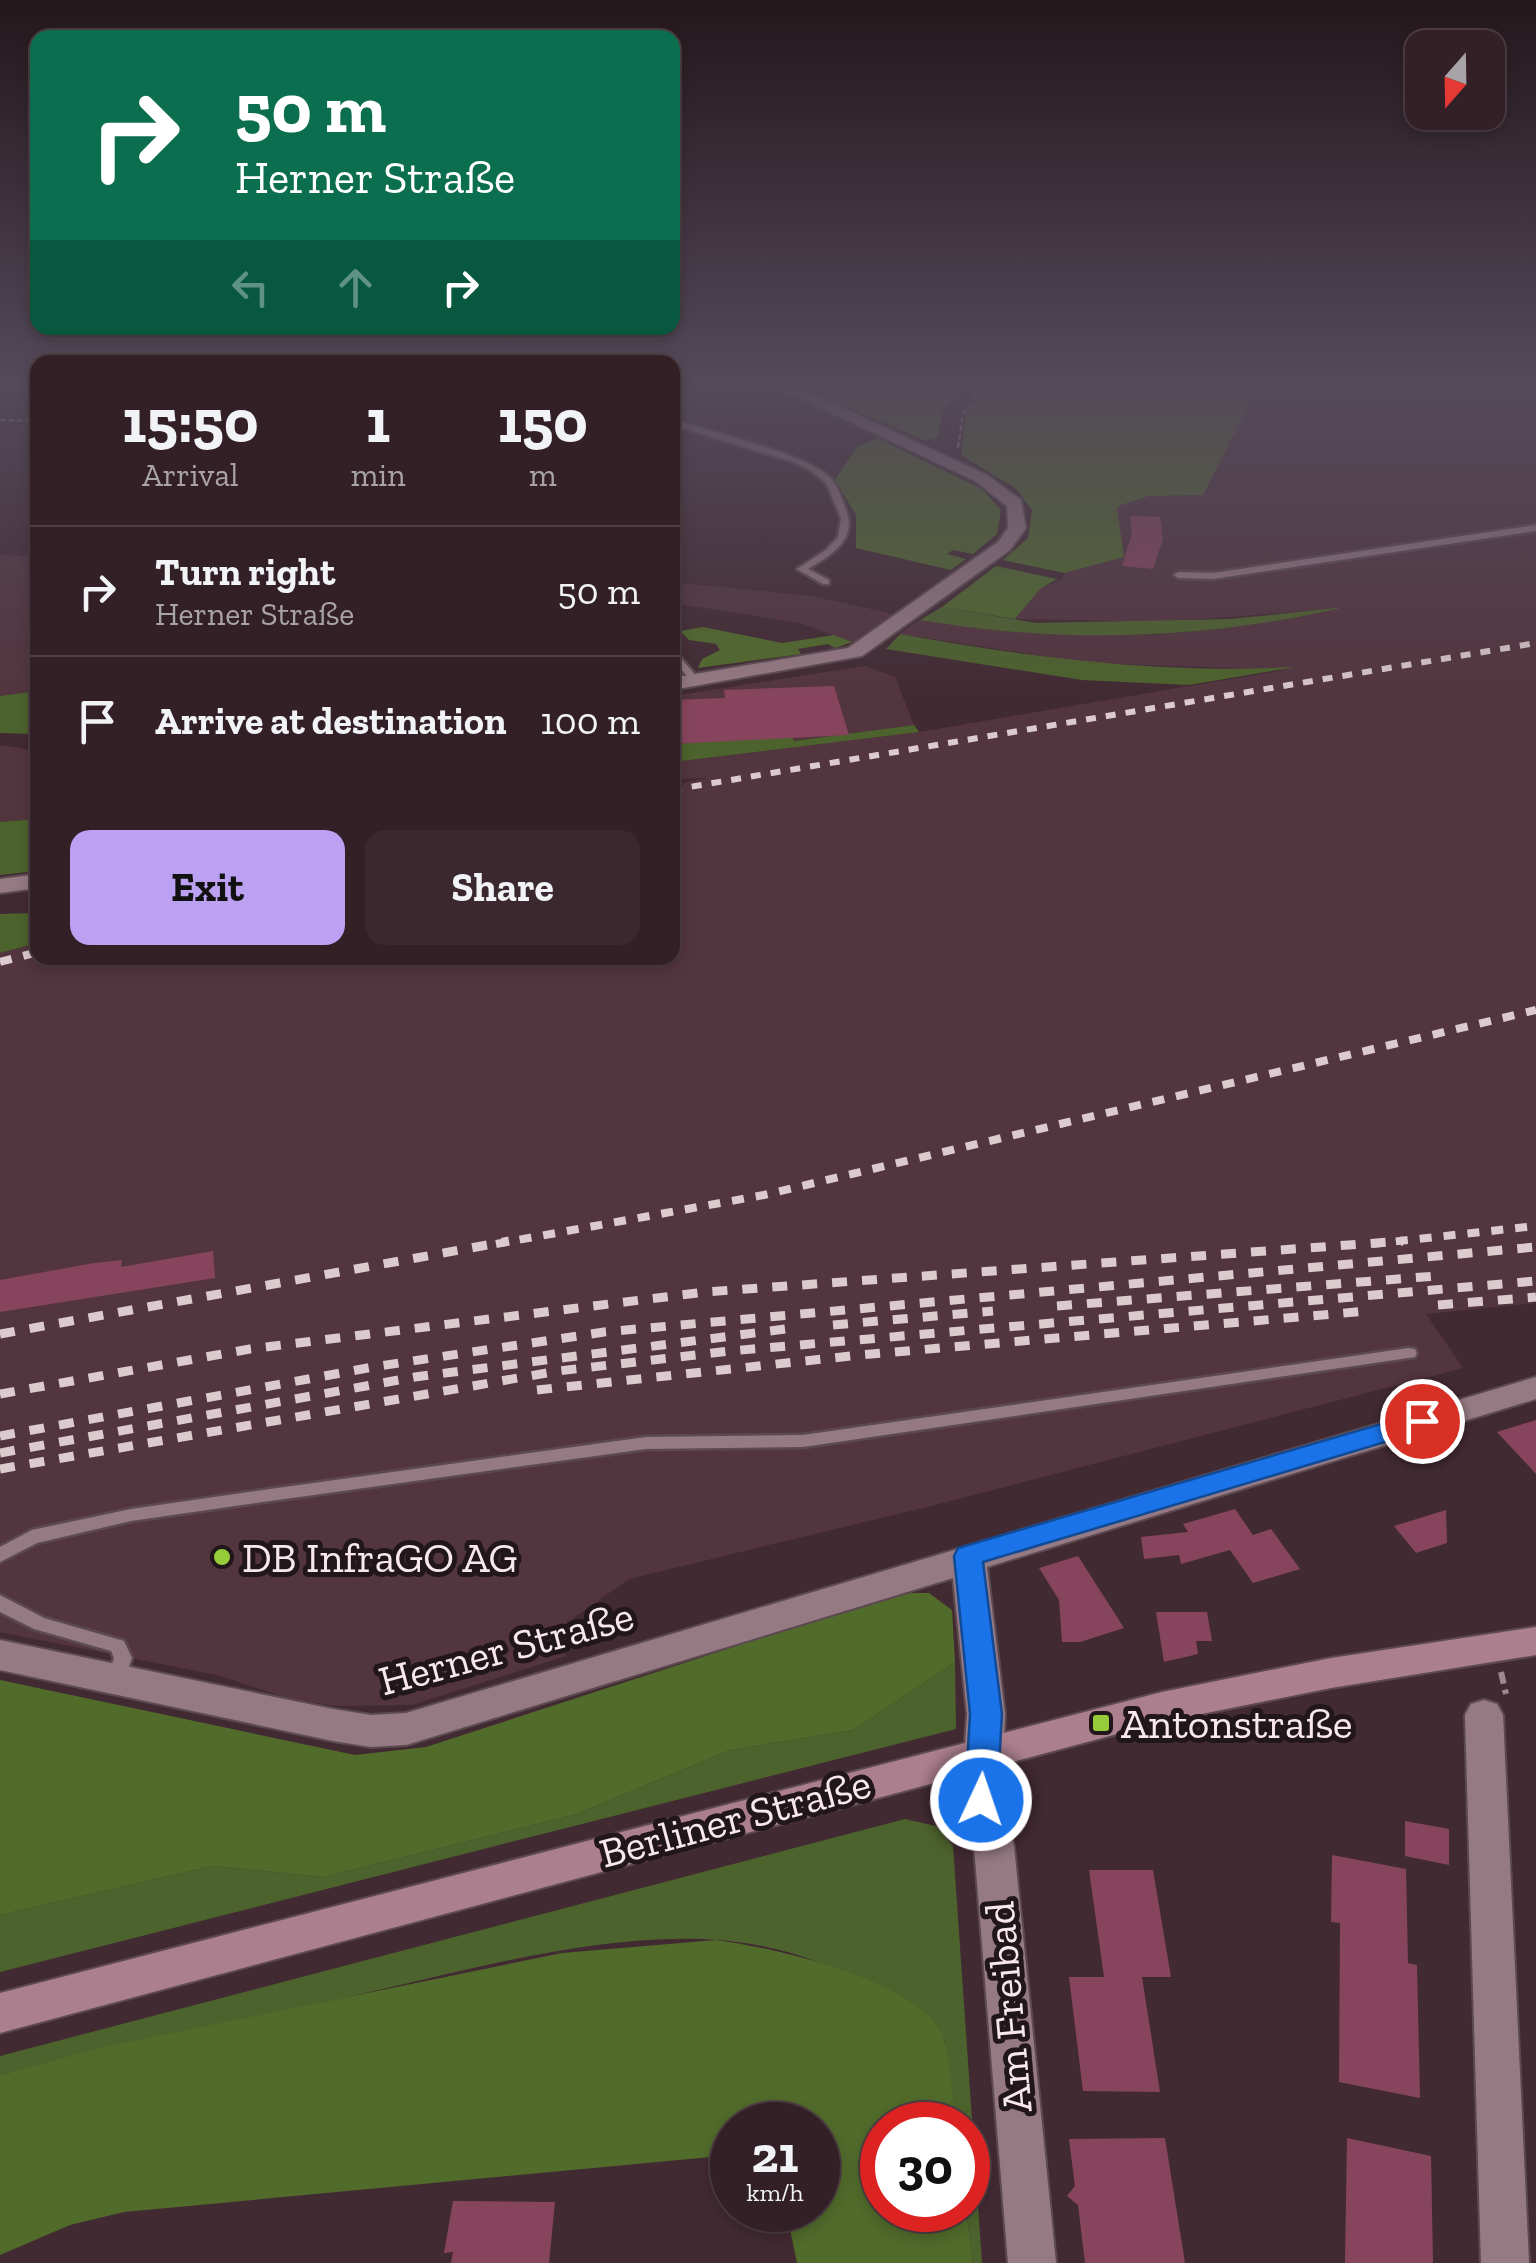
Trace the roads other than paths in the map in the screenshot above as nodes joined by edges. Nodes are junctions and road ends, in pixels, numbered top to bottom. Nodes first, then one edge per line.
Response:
1 (832, 488) edge
2 (996, 488) edge
3 (1536, 528) edge
4 (1178, 576) dead end
5 (826, 582) dead end
6 (680, 661) edge
7 (695, 680) junction
8 (680, 683) edge
9 (30, 882) edge
10 (0, 886) edge
11 (1409, 1353) dead end
12 (1536, 1388) edge
13 (0, 1555) edge
14 (968, 1556) junction
15 (0, 1602) edge
16 (1536, 1641) edge
17 (0, 1655) edge
18 (116, 1680) junction
19 (1484, 1715) dead end
20 (984, 1753) junction
21 (0, 2013) edge
22 (1032, 2263) edge
23 (1506, 2263) edge

1 - 5 lane
2 - 7 street
3 - 4 lane
6 - 7 lane
7 - 8 street
9 - 10 street
11 - 13 lane
12 - 14 street, Herner Straße
14 - 18 street, Herner Straße
14 - 20 street
15 - 18 lane
16 - 20 main road, Berliner Straße
17 - 18 street, Herner Straße
19 - 23 street
20 - 21 main road, Berliner Straße
20 - 22 street, Am Freibad

